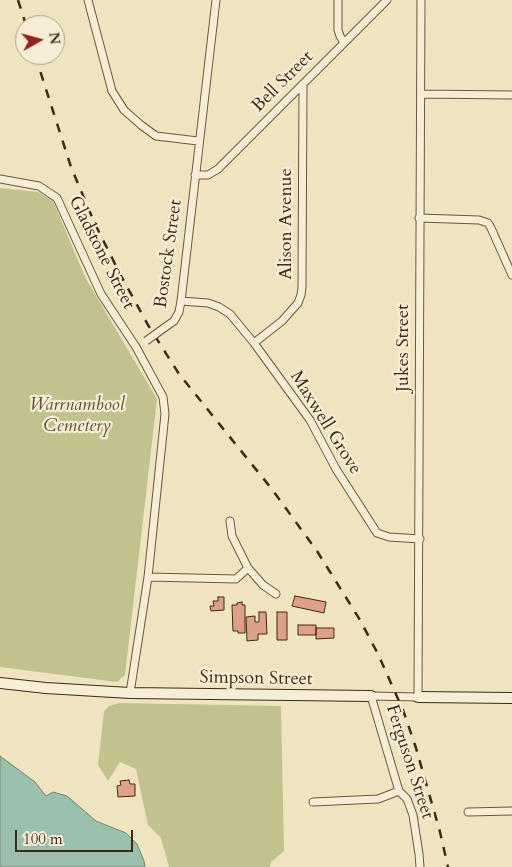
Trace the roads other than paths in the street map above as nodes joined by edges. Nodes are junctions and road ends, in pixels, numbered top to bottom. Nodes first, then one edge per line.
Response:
1 (88, 0) edge
2 (216, 0) edge
3 (338, 0) edge
4 (387, 0) edge
5 (421, 0) edge
6 (344, 42) junction
7 (303, 85) junction
8 (421, 94) junction
9 (512, 95) edge
10 (198, 141) junction
11 (195, 175) junction
12 (0, 179) edge
13 (419, 218) junction
14 (512, 275) edge
15 (181, 301) junction
16 (254, 343) junction
17 (136, 347) junction
18 (230, 522) dead end
19 (420, 539) junction
20 (248, 568) junction
21 (148, 577) junction
22 (276, 594) dead end
23 (0, 682) edge
24 (130, 693) junction
25 (371, 696) junction
26 (418, 697) junction
27 (512, 698) edge
28 (399, 791) junction
29 (313, 802) dead end
30 (512, 810) edge
31 (468, 812) dead end
32 (420, 867) edge

1 - 10 street
2 - 10 street, Bostock Street
3 - 6 street
4 - 6 street, Bell Street
5 - 8 street, Jukes Street
6 - 7 street, Bell Street
7 - 11 street, Bell Street
7 - 16 street, Alison Avenue
8 - 9 street
8 - 13 street, Jukes Street
10 - 11 street, Bostock Street
11 - 15 street, Bostock Street
12 - 17 street, Gladstone Street
13 - 14 street
13 - 19 street, Jukes Street
15 - 16 street, Maxwell Grove
15 - 17 street, Bostock Street, bridge
16 - 19 street, Maxwell Grove
17 - 21 street
18 - 20 street
19 - 26 street, Jukes Street
20 - 21 street
20 - 22 street
21 - 24 street
23 - 24 street, Simpson Street
24 - 25 street, Simpson Street
25 - 26 street, Simpson Street
25 - 28 street, Ferguson Street
26 - 27 street, Simpson Street
28 - 29 street
28 - 32 street, Ferguson Street
30 - 31 street

